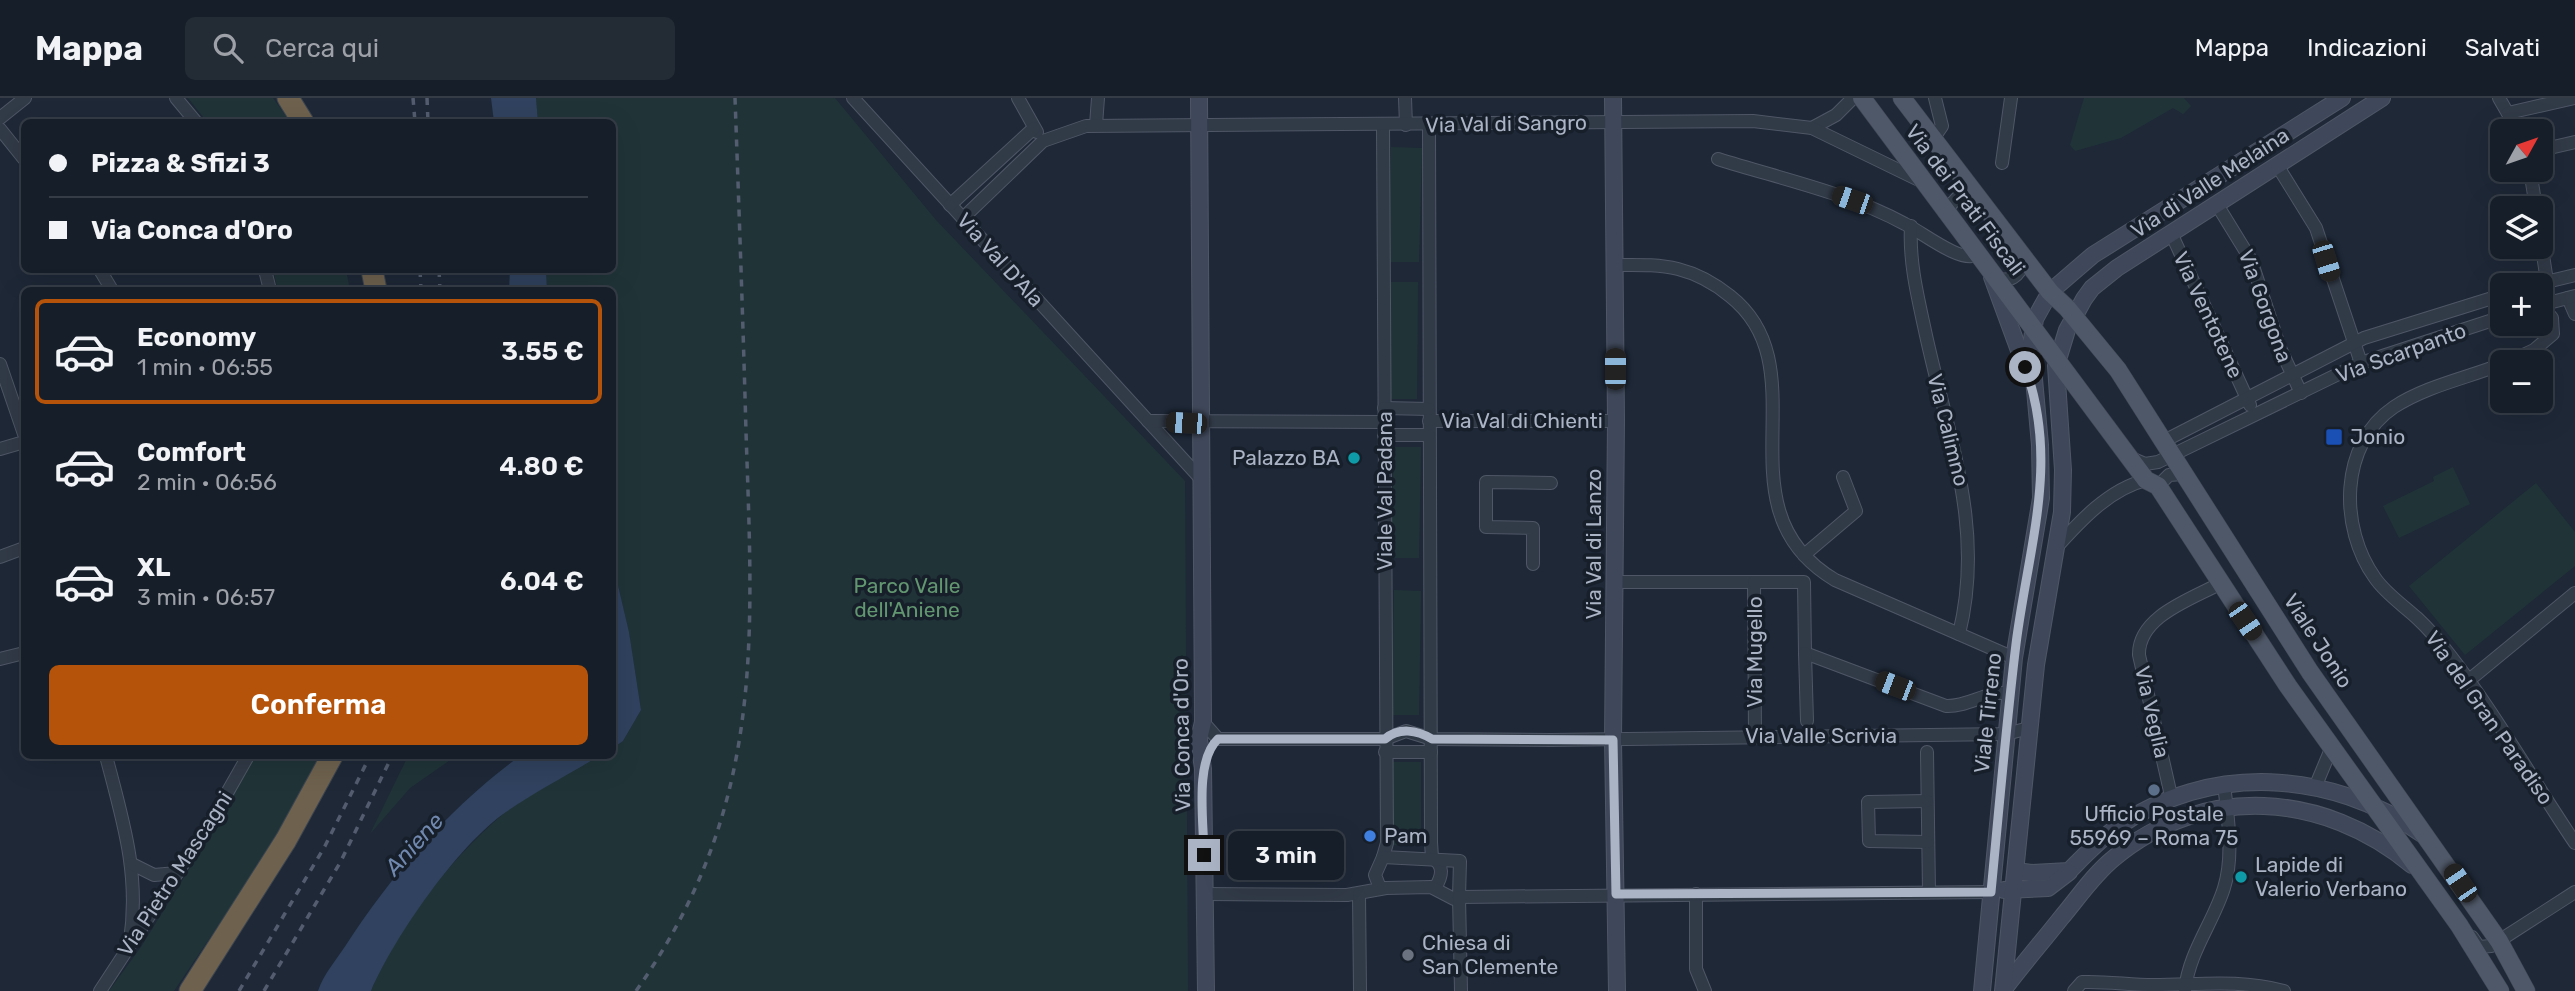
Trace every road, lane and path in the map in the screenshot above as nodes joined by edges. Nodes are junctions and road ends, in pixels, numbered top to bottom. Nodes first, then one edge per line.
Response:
1 (25, 98) edge
2 (176, 98) edge
3 (288, 98) edge
4 (304, 98) edge
5 (853, 98) edge
6 (1018, 98) edge
7 (1098, 98) edge
8 (1199, 98) edge
9 (1405, 98) edge
10 (1613, 98) edge
11 (1853, 98) edge
12 (1862, 98) edge
13 (1902, 98) edge
14 (1935, 98) edge
15 (2011, 98) edge
16 (2342, 98) edge
17 (2382, 98) edge
18 (2499, 98) edge
19 (2574, 98) edge
20 (2508, 113) junction
21 (0, 118) edge
22 (194, 119) edge
23 (301, 119) edge
24 (316, 119) edge
25 (2511, 119) edge
26 (1613, 122) junction
27 (1199, 123) junction
28 (1383, 124) junction
29 (1096, 125) junction
30 (1406, 125) junction
31 (1429, 125) junction
32 (1034, 128) junction
33 (1812, 128) junction
34 (0, 129) edge
35 (1937, 132) junction
36 (1043, 141) junction
37 (2575, 142) edge
38 (2553, 147) edge
39 (21, 155) edge
40 (1718, 159) dead end
41 (2001, 163) dead end
42 (2277, 165) junction
43 (1922, 181) junction
44 (1975, 195) junction
45 (2216, 203) junction
46 (950, 205) junction
47 (1944, 212) junction
48 (963, 218) junction
49 (1911, 226) junction
50 (2171, 233) junction
51 (1976, 255) junction
52 (2025, 259) junction
53 (1615, 265) junction
54 (2575, 275) edge
55 (1992, 276) junction
56 (2553, 280) edge
57 (2050, 292) junction
58 (2572, 297) edge
59 (2490, 299) edge
60 (2553, 302) edge
61 (2575, 314) edge
62 (2074, 316) junction
63 (2490, 321) edge
64 (2032, 328) junction
65 (2551, 336) edge
66 (2352, 344) junction
67 (2530, 350) edge
68 (2057, 359) junction
69 (2361, 363) junction
70 (0, 364) edge
71 (2490, 368) edge
72 (2291, 374) junction
73 (2034, 390) junction
74 (2301, 393) junction
75 (2246, 397) junction
76 (1384, 408) junction
77 (2255, 416) junction
78 (1148, 421) junction
79 (1429, 421) junction
80 (1616, 421) junction
81 (1201, 424) junction
82 (21, 425) edge
83 (1384, 428) junction
84 (21, 443) edge
85 (2168, 448) junction
86 (0, 449) edge
87 (2131, 458) junction
88 (2183, 474) junction
89 (1843, 477) dead end
90 (1201, 479) junction
91 (1551, 483) dead end
92 (2152, 483) junction
93 (21, 549) edge
94 (2054, 550) junction
95 (1804, 555) junction
96 (0, 557) edge
97 (1533, 564) dead end
98 (1614, 582) junction
99 (1754, 582) junction
100 (2221, 583) junction
101 (2570, 597) edge
102 (1959, 634) junction
103 (1805, 653) junction
104 (21, 654) edge
105 (2014, 658) junction
106 (0, 659) edge
107 (2468, 681) junction
108 (2011, 693) junction
109 (1807, 721) dead end
110 (1203, 722) junction
111 (2029, 728) junction
112 (2006, 734) junction
113 (1755, 736) junction
114 (1218, 739) junction
115 (1613, 740) junction
116 (1385, 745) junction
117 (1432, 745) junction
118 (2331, 749) junction
119 (1927, 751) dead end
120 (107, 759) edge
121 (246, 759) edge
122 (330, 759) edge
123 (344, 759) edge
124 (1203, 769) junction
125 (2224, 785) junction
126 (2316, 785) junction
127 (2172, 800) junction
128 (1927, 801) junction
129 (2371, 806) junction
130 (2227, 808) junction
131 (1928, 842) junction
132 (2575, 843) edge
133 (2434, 845) junction
134 (1383, 857) junction
135 (1432, 858) junction
136 (132, 864) junction
137 (2415, 867) junction
138 (2016, 871) junction
139 (2069, 871) junction
140 (177, 873) junction
141 (2055, 884) junction
142 (2087, 886) junction
143 (1380, 888) junction
144 (1435, 888) junction
145 (2014, 890) junction
146 (1929, 892) junction
147 (1991, 892) junction
148 (2575, 892) edge
149 (1205, 894) junction
150 (1359, 894) junction
151 (1616, 894) junction
152 (1696, 894) junction
153 (1459, 897) junction
154 (2076, 900) junction
155 (2459, 925) junction
156 (2499, 941) junction
157 (129, 946) junction
158 (2185, 988) edge
159 (100, 991) edge
160 (191, 991) edge
161 (206, 991) edge
162 (1206, 991) edge
163 (1360, 991) edge
164 (1461, 991) edge
165 (1617, 991) edge
166 (1705, 991) edge
167 (1982, 991) edge
168 (2003, 991) edge
169 (2074, 991) edge
170 (2284, 991) edge
171 (2500, 991) edge
172 (2526, 991) edge

1 - 21 street
2 - 22 street
3 - 23 highway
4 - 24 highway
5 - 46 street, Via Val D'Ala
6 - 32 street
7 - 29 street
8 - 27 street
9 - 30 street
10 - 26 street, Via Val di Lanzo
11 - 33 street
12 - 43 main road, Via dei Prati Fiscali
13 - 35 main road, Via dei Prati Fiscali
14 - 35 street
15 - 41 street
16 - 57 street, Via di Valle Melaina
17 - 42 street, Via di Valle Melaina
18 - 20 street
19 - 20 street
20 - 25 street
26 - 31 street, Via Val di Sangro
26 - 33 street, Via Val di Sangro
26 - 53 street, Via Val di Lanzo
27 - 28 street, Via Val di Sangro
27 - 29 street, Via Val di Sangro
27 - 81 street
28 - 30 street, Via Val di Sangro
28 - 76 street, Viale Val Padana
29 - 36 street, Via Val di Sangro
30 - 31 street, Via Val di Sangro
31 - 79 street, Viale Val Padana
32 - 36 street
32 - 46 street
33 - 43 street, Via Val di Sangro
34 - 39 street
35 - 44 main road, Via dei Prati Fiscali
36 - 48 street
37 - 38 street
40 - 49 street
42 - 45 street, Via di Valle Melaina
42 - 66 street
43 - 47 main road, Via dei Prati Fiscali
44 - 47 street
44 - 52 main road, Via dei Prati Fiscali
45 - 50 street, Via di Valle Melaina
45 - 72 street, Via Gorgona
46 - 48 street, Via Val D'Ala
47 - 51 main road, Via dei Prati Fiscali
48 - 78 street, Via Val D'Ala
49 - 51 street
49 - 102 street, Via Calimno
50 - 62 street, Via di Valle Melaina
50 - 75 street, Via Ventotene
51 - 55 main road, Via dei Prati Fiscali
52 - 55 street
52 - 57 main road, Via dei Prati Fiscali
53 - 80 street, Via Val di Lanzo
53 - 95 street
54 - 56 street
55 - 64 main road, Via dei Prati Fiscali
55 - 73 street
57 - 62 main road, Via dei Prati Fiscali
57 - 64 street
58 - 60 street
58 - 61 street
59 - 66 street, Via Scarpanto
62 - 68 street, Via di Valle Melaina
62 - 85 main road, Viale Jonio
63 - 69 street, Via Scarpanto
64 - 68 main road, Via dei Prati Fiscali
64 - 73 street
65 - 67 street
66 - 69 street
66 - 72 street, Via Scarpanto
68 - 87 main road
68 - 94 street, Viale Tirreno
69 - 74 street, Via Scarpanto
70 - 82 street
71 - 107 street, Via del Gran Paradiso
72 - 74 street
72 - 75 street, Via Scarpanto
73 - 105 street, Viale Tirreno
74 - 77 street, Via Scarpanto
75 - 77 street, Via Ventotene
75 - 85 street, Via Scarpanto
76 - 79 street
76 - 83 street, Viale Val Padana
77 - 85 street, Via Scarpanto
78 - 81 street
78 - 90 street, Via Val D'Ala
79 - 80 street, Via Val di Chienti
79 - 83 street
79 - 117 street, Viale Val Padana
80 - 98 street, Via Val di Lanzo
81 - 83 street
81 - 90 street, Via Conca d'Oro
83 - 116 street, Viale Val Padana
84 - 86 street
85 - 87 street
85 - 88 main road, Viale Jonio
87 - 92 main road
88 - 92 street
88 - 133 main road, Viale Jonio
89 - 95 street
90 - 110 street, Via Conca d'Oro
91 - 97 street
92 - 94 street
92 - 100 main road
93 - 96 street
94 - 111 street, Viale Tirreno
95 - 102 street
98 - 99 street, Via Mugello
98 - 115 street, Via Val di Lanzo
99 - 103 street
99 - 113 street, Via Mugello
100 - 118 main road
100 - 127 street, Via Veglia
101 - 107 street
102 - 105 street
103 - 108 street
103 - 109 street
104 - 106 street
105 - 108 street, Viale Tirreno
107 - 132 street, Via del Gran Paradiso
108 - 112 street, Viale Tirreno
110 - 114 street
110 - 124 street, Via Conca d'Oro
111 - 112 street, Via Valle Scrivia
111 - 138 street, Viale Tirreno
112 - 113 street, Via Valle Scrivia
112 - 147 street, Viale Tirreno
113 - 115 street, Via Valle Scrivia
114 - 116 street
114 - 124 street
115 - 117 street, Via Valle Scrivia
115 - 151 street, Via Val di Lanzo
116 - 117 street
116 - 117 street
116 - 134 street, Viale Val Padana
117 - 135 street, Viale Val Padana
118 - 126 street
118 - 129 main road
119 - 128 street
120 - 136 street
121 - 140 street, Via Pietro Mascagni
122 - 160 highway
123 - 161 highway
124 - 149 street, Via Conca d'Oro
125 - 126 street
125 - 127 street
125 - 130 street
126 - 129 street
127 - 139 street
128 - 131 street
128 - 131 street
129 - 133 street
129 - 137 main road
130 - 137 street
130 - 142 street
130 - 158 street
131 - 146 street
133 - 156 main road, Viale Jonio
134 - 135 street
134 - 143 street, Viale Val Padana
135 - 144 street, Viale Val Padana
135 - 153 street
136 - 140 street
136 - 157 street
137 - 155 main road
138 - 139 street
138 - 145 street, Viale Tirreno
139 - 141 street
139 - 142 street
140 - 157 street, Via Pietro Mascagni
141 - 145 street
141 - 154 street
142 - 154 street
143 - 144 street
143 - 150 street
144 - 153 street
145 - 147 street
145 - 168 street, Viale Tirreno
146 - 147 street
146 - 152 street
147 - 167 street, Viale Tirreno
148 - 156 street
149 - 150 street
149 - 162 street, Via Conca d'Oro
150 - 163 street
151 - 152 street
151 - 153 street
151 - 165 street, Via Val di Lanzo
152 - 166 street
153 - 164 street
154 - 168 street
155 - 156 street
155 - 171 main road
156 - 172 main road, Viale Jonio
157 - 159 street, Via Pietro Mascagni
158 - 169 street
158 - 170 street

